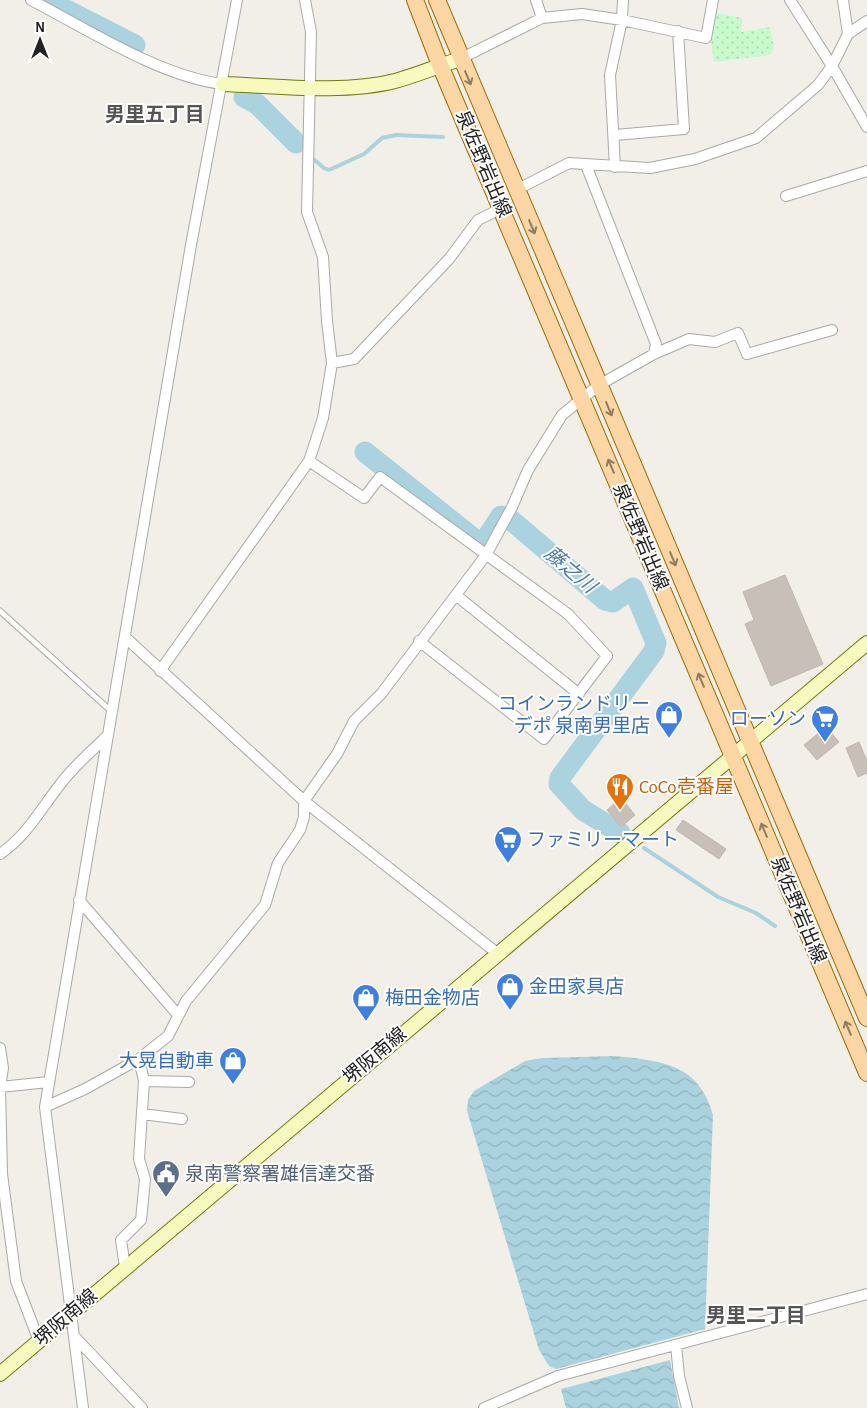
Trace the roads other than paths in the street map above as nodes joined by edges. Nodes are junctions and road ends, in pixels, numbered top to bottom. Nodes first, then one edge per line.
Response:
1 (31, 0) edge
2 (238, 0) edge
3 (305, 0) edge
4 (415, 0) edge
5 (437, 0) edge
6 (536, 0) edge
7 (623, 0) edge
8 (713, 0) edge
9 (790, 0) edge
10 (843, 0) edge
11 (542, 18) junction
12 (622, 20) junction
13 (867, 21) edge
14 (678, 31) junction
15 (848, 34) junction
16 (460, 58) junction
17 (440, 65) junction
18 (832, 66) junction
19 (223, 84) junction
20 (309, 87) junction
21 (867, 126) edge
22 (614, 135) junction
23 (586, 165) junction
24 (615, 167) junction
25 (867, 171) edge
26 (516, 190) junction
27 (786, 196) dead end
28 (502, 208) junction
29 (832, 330) dead end
30 (654, 354) junction
31 (332, 363) junction
32 (599, 385) junction
33 (583, 399) junction
34 (309, 462) junction
35 (486, 555) junction
36 (457, 596) junction
37 (0, 611) edge
38 (126, 638) junction
39 (419, 641) junction
40 (867, 643) edge
41 (160, 671) junction
42 (578, 694) junction
43 (112, 711) junction
44 (108, 735) junction
45 (750, 741) junction
46 (733, 758) junction
47 (304, 801) junction
48 (0, 854) edge
49 (79, 900) junction
50 (497, 953) junction
51 (178, 1015) junction
52 (867, 1018) edge
53 (0, 1048) edge
54 (139, 1059) junction
55 (867, 1073) edge
56 (144, 1081) junction
57 (48, 1082) junction
58 (189, 1082) dead end
59 (0, 1087) edge
60 (45, 1107) junction
61 (142, 1114) junction
62 (182, 1119) dead end
63 (125, 1267) junction
64 (867, 1294) edge
65 (71, 1313) junction
66 (74, 1336) junction
67 (39, 1341) junction
68 (676, 1345) junction
69 (0, 1374) edge
70 (83, 1408) edge
71 (142, 1408) edge
72 (484, 1408) edge
73 (687, 1408) edge

1 - 19 street
2 - 19 street
3 - 20 street
4 - 17 main road, 泉佐野岩出線
5 - 16 main road, 泉佐野岩出線
6 - 11 street
7 - 12 street
8 - 14 street
9 - 18 street
10 - 15 street
11 - 12 street
11 - 16 street
12 - 14 street
12 - 22 street
13 - 15 street
14 - 22 street
15 - 18 street
16 - 17 main road
16 -> 26 main road, 泉佐野岩出線
17 - 20 main road
17 - 28 main road, 泉佐野岩出線
18 - 21 street
18 - 24 street
19 - 20 main road
19 - 38 street
20 - 31 street
22 - 24 street
23 - 24 street
23 - 26 street
23 - 30 street
25 - 27 street
26 -> 32 main road, 泉佐野岩出線
28 - 31 street
28 - 33 main road, 泉佐野岩出線
29 - 30 street
30 - 32 street
31 - 34 street
32 - 33 street
32 -> 45 main road, 泉佐野岩出線
33 - 35 street
46 -> 33 main road, 泉佐野岩出線
34 - 35 street
34 - 41 street
35 - 36 street
35 - 42 street
36 - 39 street
36 - 42 street
37 - 43 lane
38 - 41 street
38 - 43 street
39 - 42 street
39 - 47 street
40 - 45 main road, 堺阪南線
41 - 47 street
43 - 44 street
44 - 48 street
44 - 49 street
45 - 46 main road, 堺阪南線
45 - 52 main road, 泉佐野岩出線
46 - 50 main road, 堺阪南線
55 -> 46 main road, 泉佐野岩出線
47 - 50 street
47 - 51 street
49 - 51 street
49 - 57 street
50 - 63 main road, 堺阪南線
51 - 54 street
53 - 59 street
54 - 56 street
54 - 60 street
56 - 58 street
56 - 61 street
57 - 59 street
57 - 60 street
59 - 67 street
60 - 65 street
61 - 62 street
61 - 63 street
63 - 65 main road, 堺阪南線
64 - 68 street
65 - 66 street
65 - 67 main road, 堺阪南線
66 - 70 street
66 - 71 street
67 - 69 main road, 堺阪南線
68 - 72 street
68 - 73 street

